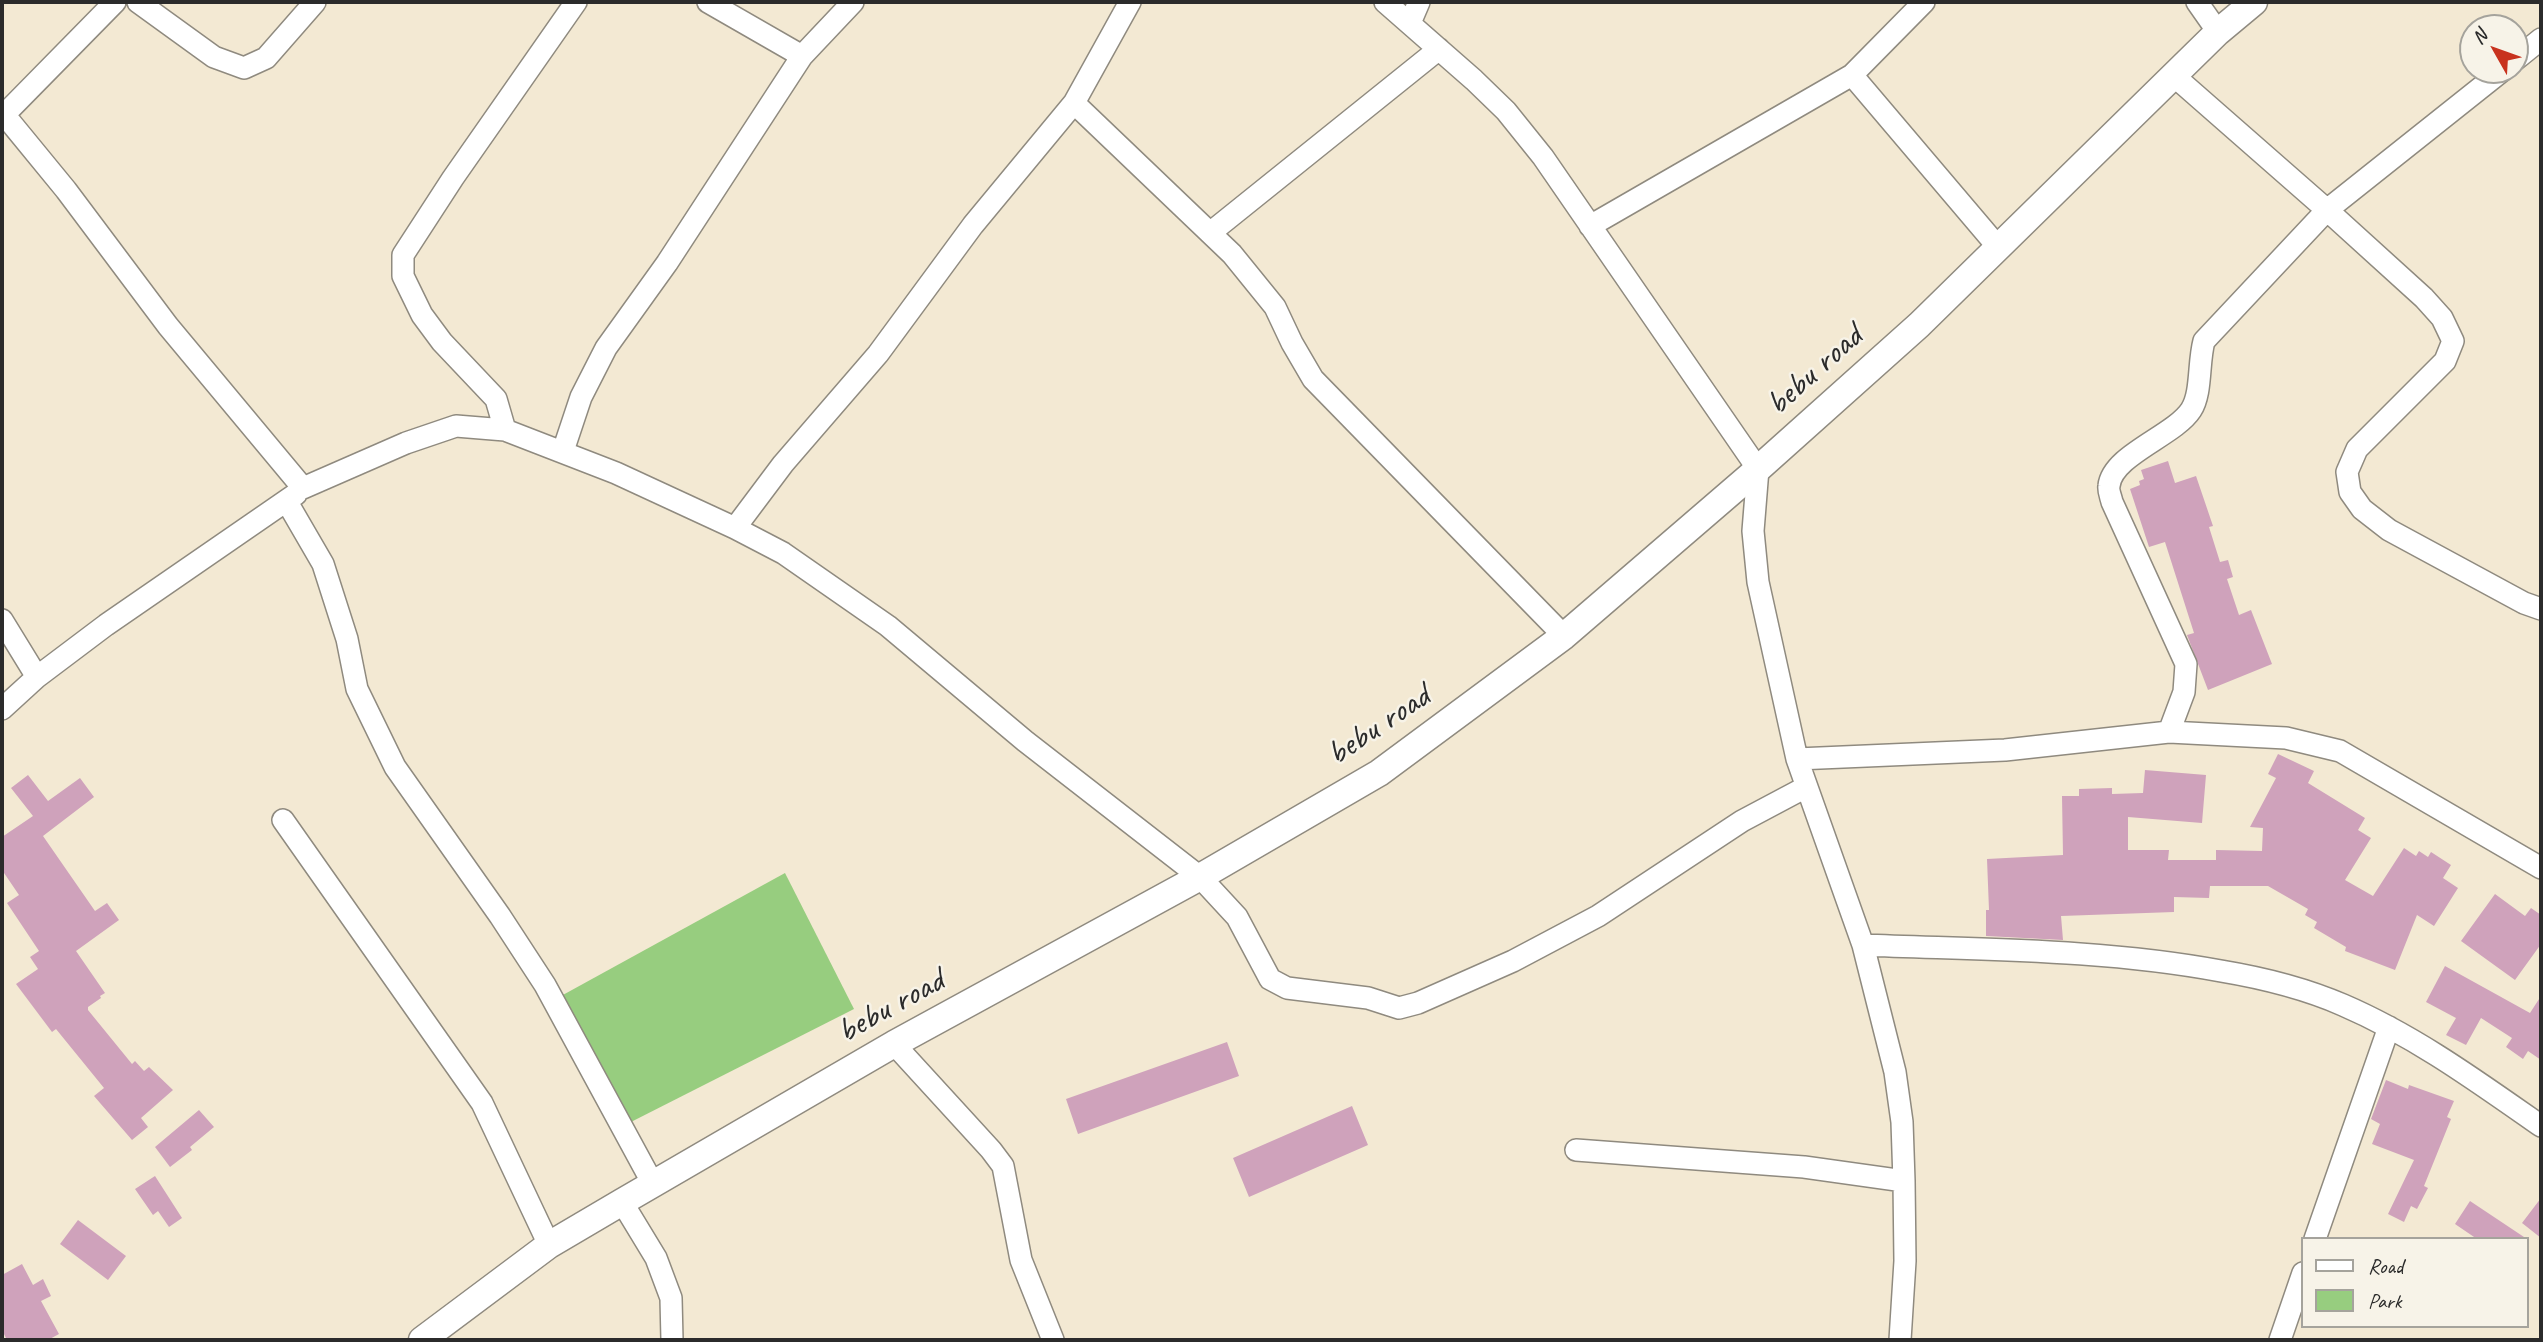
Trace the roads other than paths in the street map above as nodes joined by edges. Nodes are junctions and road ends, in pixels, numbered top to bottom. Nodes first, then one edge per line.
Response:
1 (115, 2) edge
2 (138, 2) edge
3 (314, 2) edge
4 (576, 2) edge
5 (708, 2) edge
6 (853, 2) edge
7 (1130, 2) edge
8 (1385, 2) edge
9 (1419, 2) edge
10 (1924, 2) edge
11 (2197, 2) edge
12 (2254, 2) edge
13 (1410, 23) junction
14 (2218, 32) junction
15 (1439, 49) junction
16 (802, 56) junction
17 (1852, 75) junction
18 (2173, 75) junction
19 (2484, 84) edge
20 (1074, 103) junction
21 (3, 114) edge
22 (2327, 209) junction
23 (1590, 226) junction
24 (1210, 233) junction
25 (1998, 247) junction
26 (505, 430) junction
27 (563, 451) junction
28 (1758, 469) junction
29 (295, 495) junction
30 (735, 528) junction
31 (2541, 610) edge
32 (2, 620) edge
33 (1564, 636) junction
34 (37, 677) junction
35 (2, 709) edge
36 (2169, 732) junction
37 (1797, 759) junction
38 (1806, 787) junction
39 (283, 820) dead end
40 (2541, 868) edge
41 (1200, 877) junction
42 (1863, 945) junction
43 (2389, 1027) junction
44 (894, 1044) junction
45 (2541, 1126) edge
46 (1576, 1150) dead end
47 (1904, 1181) junction
48 (653, 1184) junction
49 (622, 1202) junction
50 (2316, 1237) edge
51 (549, 1245) junction
52 (2302, 1276) edge
53 (422, 1340) edge
54 (672, 1340) edge
55 (1053, 1340) edge
56 (1899, 1340) edge
57 (2280, 1340) edge

1 - 21 street
2 - 3 street
4 - 26 street
5 - 16 street
6 - 16 street
7 - 20 street
8 - 13 street
9 - 13 street
10 - 17 street
11 - 14 street
12 - 14 street, bebu road
13 - 15 street
14 - 18 street, bebu road
15 - 23 street
15 - 24 street
16 - 27 street
17 - 23 street
17 - 25 street
18 - 22 street
18 - 25 street, bebu road
19 - 22 street
20 - 24 street
20 - 30 street
21 - 29 street
22 - 31 street
22 - 36 street
23 - 28 street
24 - 33 street
25 - 28 street, bebu road
26 - 27 street
26 - 29 street
27 - 30 street
28 - 33 street, bebu road
28 - 37 street
29 - 34 street
29 - 48 street
30 - 41 street
32 - 34 street
33 - 41 street, bebu road
34 - 35 street
36 - 37 street
36 - 40 street
37 - 38 street
38 - 41 street
38 - 42 street
39 - 51 street
41 - 44 street, bebu road
42 - 43 street
42 - 47 street
43 - 45 street
43 - 50 street
44 - 48 street, bebu road
44 - 55 street
46 - 47 street
47 - 56 street
48 - 49 street, bebu road
49 - 51 street, bebu road
49 - 54 street
51 - 53 street, bebu road
52 - 57 street

